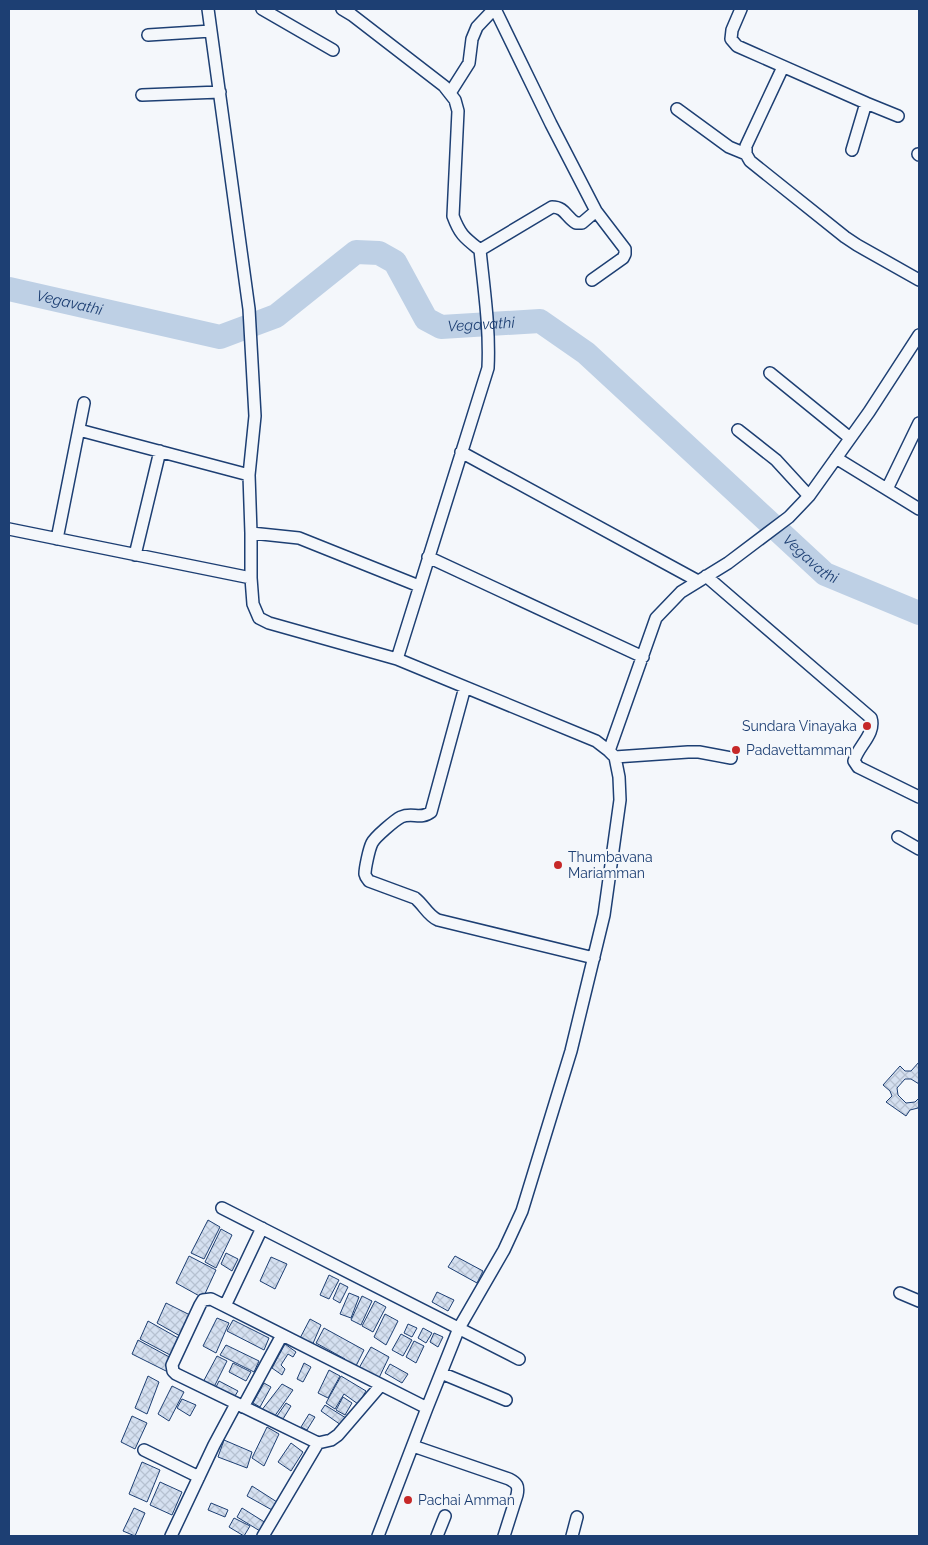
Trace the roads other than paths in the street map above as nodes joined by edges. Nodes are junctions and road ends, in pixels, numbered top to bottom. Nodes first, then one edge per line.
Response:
1 (208, 9) edge
2 (262, 9) edge
3 (342, 9) edge
4 (494, 9) edge
5 (741, 9) edge
6 (212, 32) junction
7 (148, 35) dead end
8 (334, 50) dead end
9 (783, 66) junction
10 (220, 92) junction
11 (450, 93) junction
12 (142, 95) dead end
13 (866, 103) junction
14 (677, 109) dead end
15 (898, 116) dead end
16 (852, 150) dead end
17 (746, 154) junction
18 (596, 211) junction
19 (480, 250) junction
20 (592, 280) dead end
21 (919, 280) edge
22 (919, 335) edge
23 (770, 373) dead end
24 (84, 403) dead end
25 (919, 423) edge
26 (79, 430) junction
27 (738, 430) dead end
28 (850, 438) junction
29 (160, 451) junction
30 (461, 452) junction
31 (836, 458) junction
32 (249, 475) junction
33 (887, 489) junction
34 (809, 496) junction
35 (919, 509) edge
36 (9, 529) edge
37 (251, 533) junction
38 (57, 539) junction
39 (135, 555) junction
40 (428, 557) junction
41 (250, 578) junction
42 (702, 578) junction
43 (419, 586) junction
44 (643, 656) junction
45 (397, 659) junction
46 (465, 687) junction
47 (612, 754) junction
48 (730, 758) dead end
49 (919, 797) edge
50 (898, 837) dead end
51 (919, 849) edge
52 (594, 958) junction
53 (222, 1208) dead end
54 (262, 1228) junction
55 (900, 1292) dead end
56 (919, 1301) edge
57 (225, 1306) junction
58 (459, 1328) junction
59 (282, 1335) junction
60 (519, 1359) dead end
61 (441, 1373) junction
62 (381, 1385) junction
63 (506, 1400) dead end
64 (239, 1406) junction
65 (427, 1408) junction
66 (318, 1443) junction
67 (413, 1446) junction
68 (144, 1450) dead end
69 (199, 1477) junction
70 (445, 1516) dead end
71 (577, 1517) dead end
72 (171, 1536) edge
73 (263, 1536) edge
74 (378, 1536) edge
75 (438, 1536) edge
76 (504, 1536) edge
77 (572, 1536) edge

1 - 6 street
2 - 8 street
3 - 11 street
4 - 11 street
4 - 18 street
5 - 9 street
6 - 7 street
6 - 10 street
9 - 13 street
9 - 17 street
10 - 12 street
10 - 32 street
11 - 19 street
13 - 15 street
13 - 16 street
14 - 17 street
17 - 21 street
18 - 19 street
18 - 20 street
19 - 30 street
22 - 28 street
23 - 28 street
24 - 26 street
25 - 33 street
26 - 29 street
26 - 38 street
27 - 34 street
28 - 31 street
29 - 32 street
29 - 39 street
30 - 40 street
30 - 42 street
31 - 33 street
31 - 34 street
32 - 37 street
33 - 35 street
34 - 42 street
36 - 38 street
37 - 41 street
37 - 43 street
38 - 39 street
39 - 41 street
40 - 43 street
40 - 44 street
41 - 45 street
42 - 44 street
42 - 49 street
43 - 45 street
44 - 47 street
45 - 46 street
46 - 47 street
46 - 52 street
47 - 48 street
47 - 52 street
50 - 51 street
52 - 58 street
53 - 54 street
54 - 57 street
54 - 58 street
55 - 56 street
57 - 59 street
57 - 64 street
58 - 60 street
58 - 61 street
59 - 62 street
59 - 64 street
61 - 63 street
61 - 65 street
62 - 65 street
62 - 66 street
64 - 66 street
64 - 69 street
65 - 67 street
66 - 73 street
67 - 74 street
67 - 76 street
68 - 69 street
69 - 72 street
70 - 75 street
71 - 77 street

